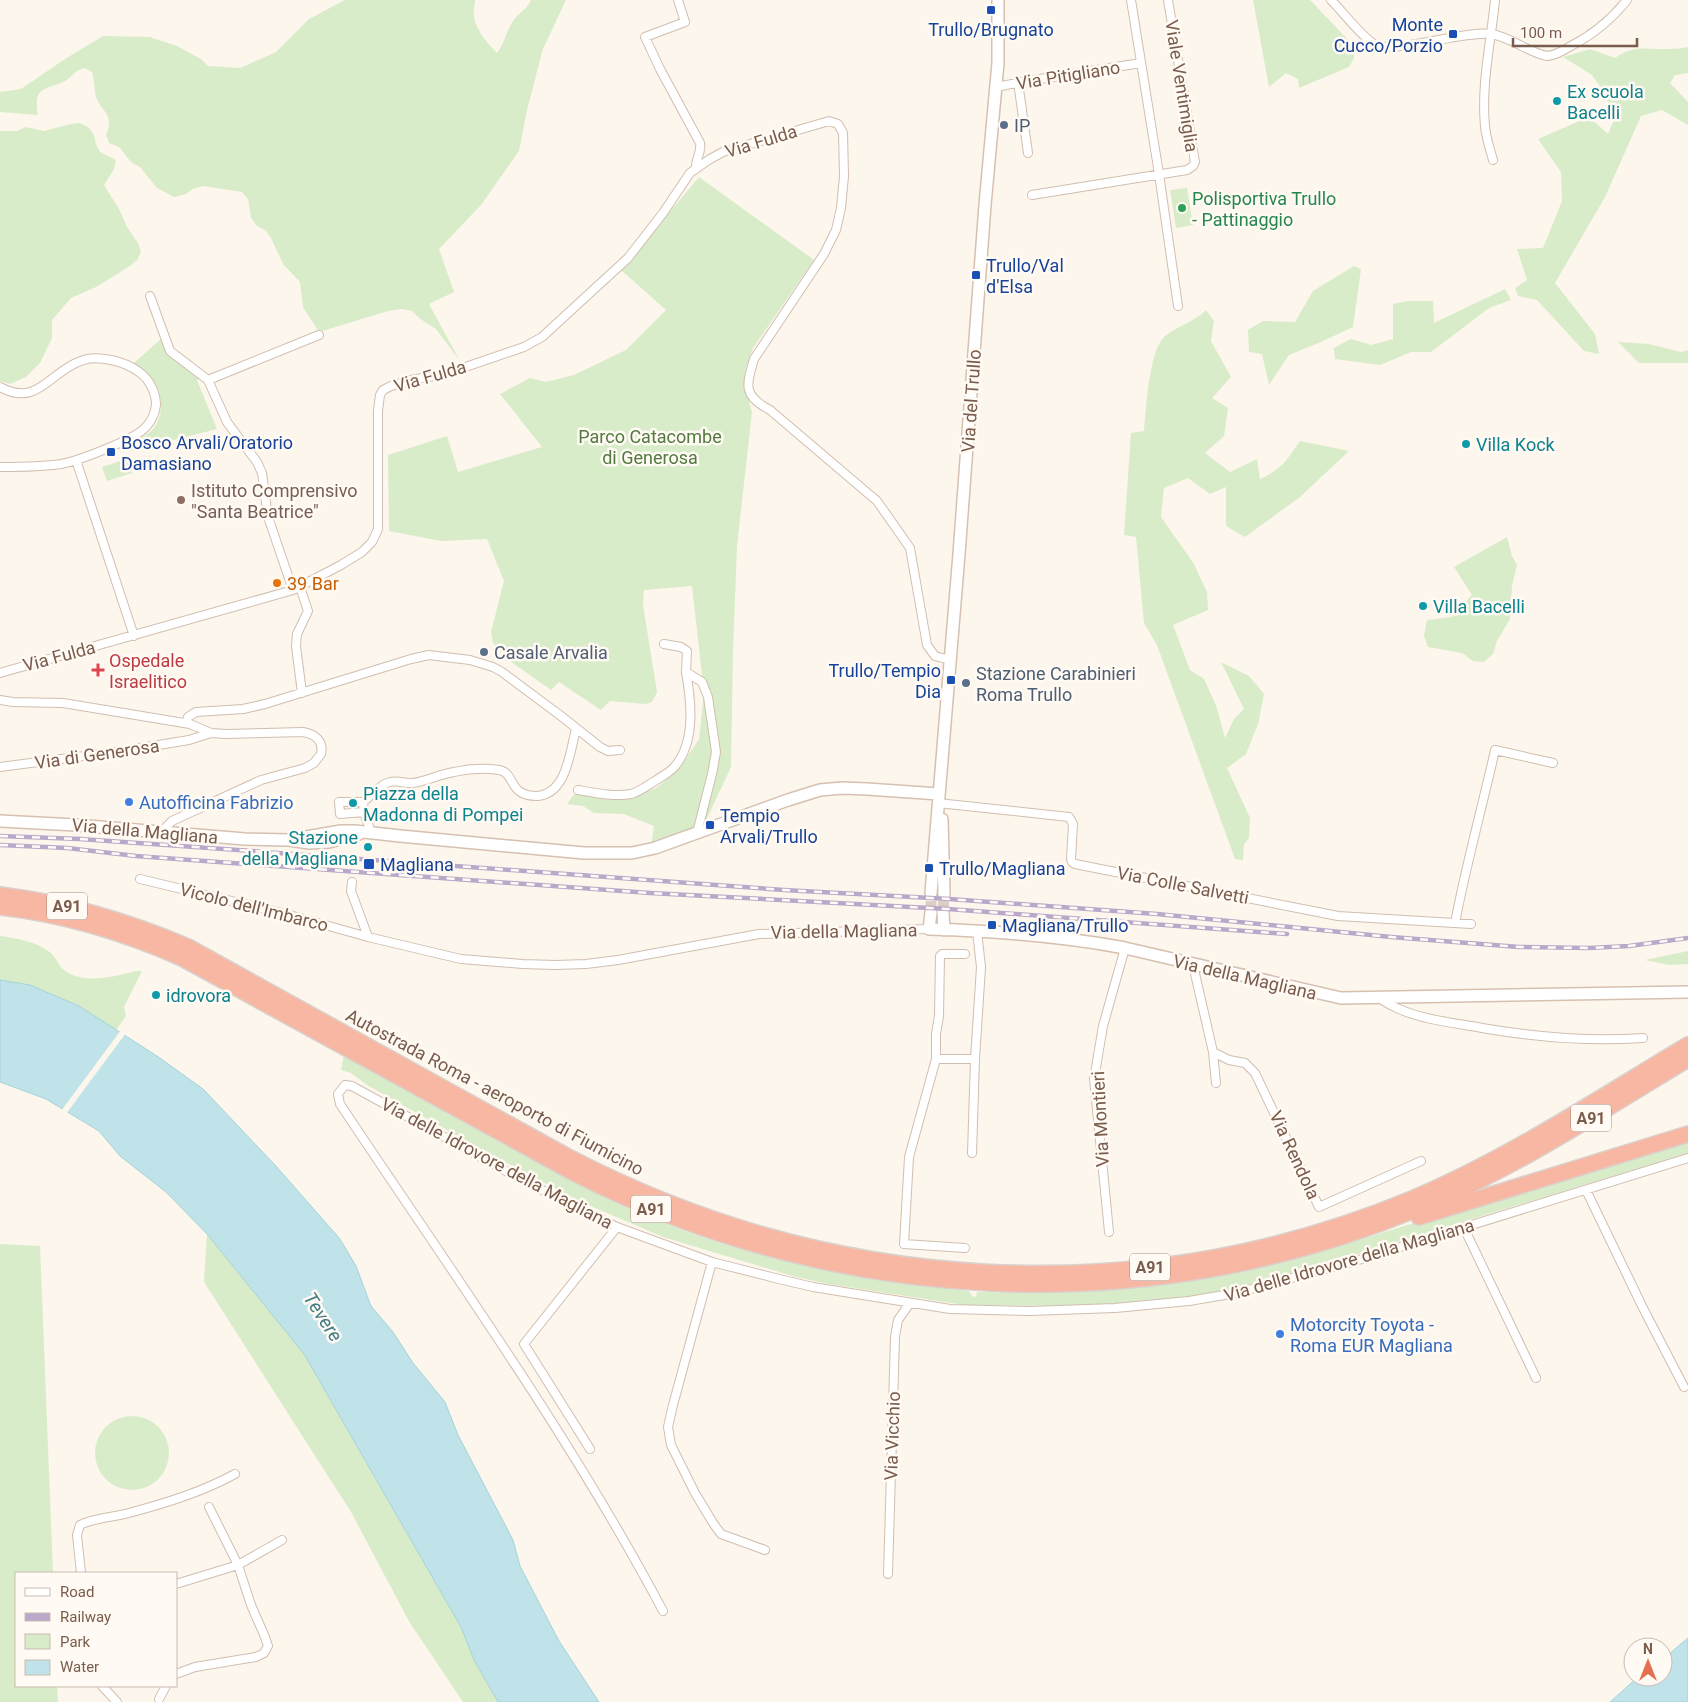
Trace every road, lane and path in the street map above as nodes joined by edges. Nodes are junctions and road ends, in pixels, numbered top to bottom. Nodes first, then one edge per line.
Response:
1 (678, 0) edge
2 (998, 0) edge
3 (1131, 0) edge
4 (1168, 0) edge
5 (1331, 0) edge
6 (1495, 0) edge
7 (1627, 0) edge
8 (1491, 34) junction
9 (1141, 63) junction
10 (1018, 82) junction
11 (996, 87) junction
12 (1028, 153) dead end
13 (1493, 160) dead end
14 (696, 168) junction
15 (1159, 174) junction
16 (1032, 195) dead end
17 (150, 296) dead end
18 (1178, 306) dead end
19 (319, 336) dead end
20 (208, 380) junction
21 (0, 387) edge
22 (76, 460) junction
23 (0, 467) edge
24 (296, 588) junction
25 (134, 636) junction
26 (664, 644) dead end
27 (950, 660) junction
28 (686, 672) junction
29 (0, 673) edge
30 (302, 693) junction
31 (0, 700) edge
32 (190, 724) junction
33 (576, 729) junction
34 (211, 733) junction
35 (194, 739) junction
36 (620, 750) dead end
37 (1553, 763) dead end
38 (0, 767) edge
39 (578, 790) dead end
40 (938, 798) junction
41 (363, 802) junction
42 (364, 812) junction
43 (0, 821) edge
44 (161, 832) junction
45 (368, 832) junction
46 (698, 833) junction
47 (140, 879) dead end
48 (352, 882) dead end
49 (931, 894) tunnel mouth
50 (944, 894) tunnel mouth
51 (0, 895) edge
52 (0, 907) edge
53 (931, 912) tunnel mouth
54 (943, 912) tunnel mouth
55 (1455, 923) junction
56 (1472, 924) dead end
57 (929, 929) junction
58 (944, 930) junction
59 (131, 931) junction
60 (977, 931) junction
61 (368, 937) junction
62 (1124, 948) junction
63 (965, 954) dead end
64 (1193, 965) junction
65 (1688, 992) edge
66 (1377, 997) junction
67 (1643, 1038) dead end
68 (1688, 1045) edge
69 (1213, 1052) junction
70 (975, 1059) junction
71 (1688, 1059) edge
72 (936, 1060) junction
73 (1216, 1083) dead end
74 (1688, 1134) edge
75 (972, 1153) dead end
76 (1688, 1158) edge
77 (1421, 1161) dead end
78 (1586, 1190) junction
79 (617, 1227) junction
80 (1464, 1228) junction
81 (1109, 1232) dead end
82 (1333, 1240) junction
83 (965, 1248) dead end
84 (712, 1262) junction
85 (910, 1303) junction
86 (1536, 1378) dead end
87 (1684, 1387) dead end
88 (590, 1449) dead end
89 (235, 1474) dead end
90 (209, 1507) dead end
91 (282, 1540) dead end
92 (765, 1550) dead end
93 (238, 1565) junction
94 (81, 1572) edge
95 (888, 1574) dead end
96 (178, 1583) edge
97 (663, 1611) dead end
98 (178, 1673) edge
99 (103, 1687) edge
100 (165, 1687) edge
101 (159, 1699) dead end
102 (117, 1702) edge

1 - 14 street
2 - 11 main road, Via del Trullo
3 - 9 street, Viale Ventimiglia
4 - 15 street, Viale Ventimiglia
5 - 8 street
6 - 8 street
7 - 8 street
8 - 13 street
9 - 10 street, Via Pitigliano
9 - 15 street, Viale Ventimiglia
10 - 11 street, Via Pitigliano
10 - 12 street
11 - 27 main road, Via del Trullo
14 - 24 street, Via Fulda
14 - 27 street, Via Fulda
15 - 16 street
15 - 18 street, Viale Ventimiglia
17 - 20 street
19 - 20 street
20 - 24 street
21 - 22 street
22 - 23 street
22 - 25 street
24 - 25 street, Via Fulda
24 - 30 street
25 - 29 street, Via Fulda
26 - 28 street
27 - 40 main road, Via del Trullo
28 - 39 street
28 - 46 street
30 - 32 street
30 - 33 street
31 - 32 street, Via Fulda
32 - 34 street, Via Fulda
32 - 35 street
33 - 36 street
33 - 41 street
34 - 35 street, Via di Generosa
34 - 44 street, Via di Generosa
35 - 38 street, Via di Generosa
37 - 55 street
40 - 46 main road
40 - 49 main road, Via del Trullo
40 - 50 main road, Via del Trullo
40 - 55 street, Via Colle Salvetti
41 - 42 street
41 - 42 street
42 - 45 street
43 - 44 main road, Via della Magliana
44 - 45 main road, Via della Magliana
45 - 46 main road
47 - 61 street, Vicolo dell'Imbarco
48 - 61 street
51 - 59 highway, Autostrada Roma - aeroporto di Fiumicino / A91
52 - 59 highway, Autostrada Roma - aeroporto di Fiumicino / A91
53 - 57 main road
54 - 58 main road
55 - 56 street, Via Colle Salvetti
57 - 58 main road, Via della Magliana
57 - 61 street, Via della Magliana
58 - 60 main road, Via della Magliana
59 - 68 highway, Autostrada Roma - aeroporto di Fiumicino / A91
59 - 82 highway, Autostrada Roma - aeroporto di Fiumicino / A91
60 - 62 main road, Via della Magliana
60 - 70 street
62 - 64 main road, Via della Magliana
62 - 81 street, Via Montieri
63 - 72 street
64 - 66 main road, Via della Magliana
64 - 69 street
65 - 66 main road, Via della Magliana
66 - 67 street, Via della Magliana
69 - 73 street
69 - 77 street, Via Rendola
70 - 72 street
70 - 75 street
71 - 82 highway, Autostrada Roma - aeroporto di Fiumicino / A91
72 - 83 street
74 - 82 highway
76 - 78 street, Via delle Idrovore della Magliana
78 - 80 street, Via delle Idrovore della Magliana
78 - 87 street
79 - 84 street, Via delle Idrovore della Magliana
79 - 88 street
79 - 97 street, Via delle Idrovore della Magliana
80 - 85 street, Via delle Idrovore della Magliana
80 - 86 street
84 - 85 street, Via delle Idrovore della Magliana
84 - 92 street
85 - 95 street, Via Vicchio
89 - 94 street
90 - 93 street
91 - 93 street
93 - 96 street
93 - 98 street
99 - 102 street
100 - 101 street

